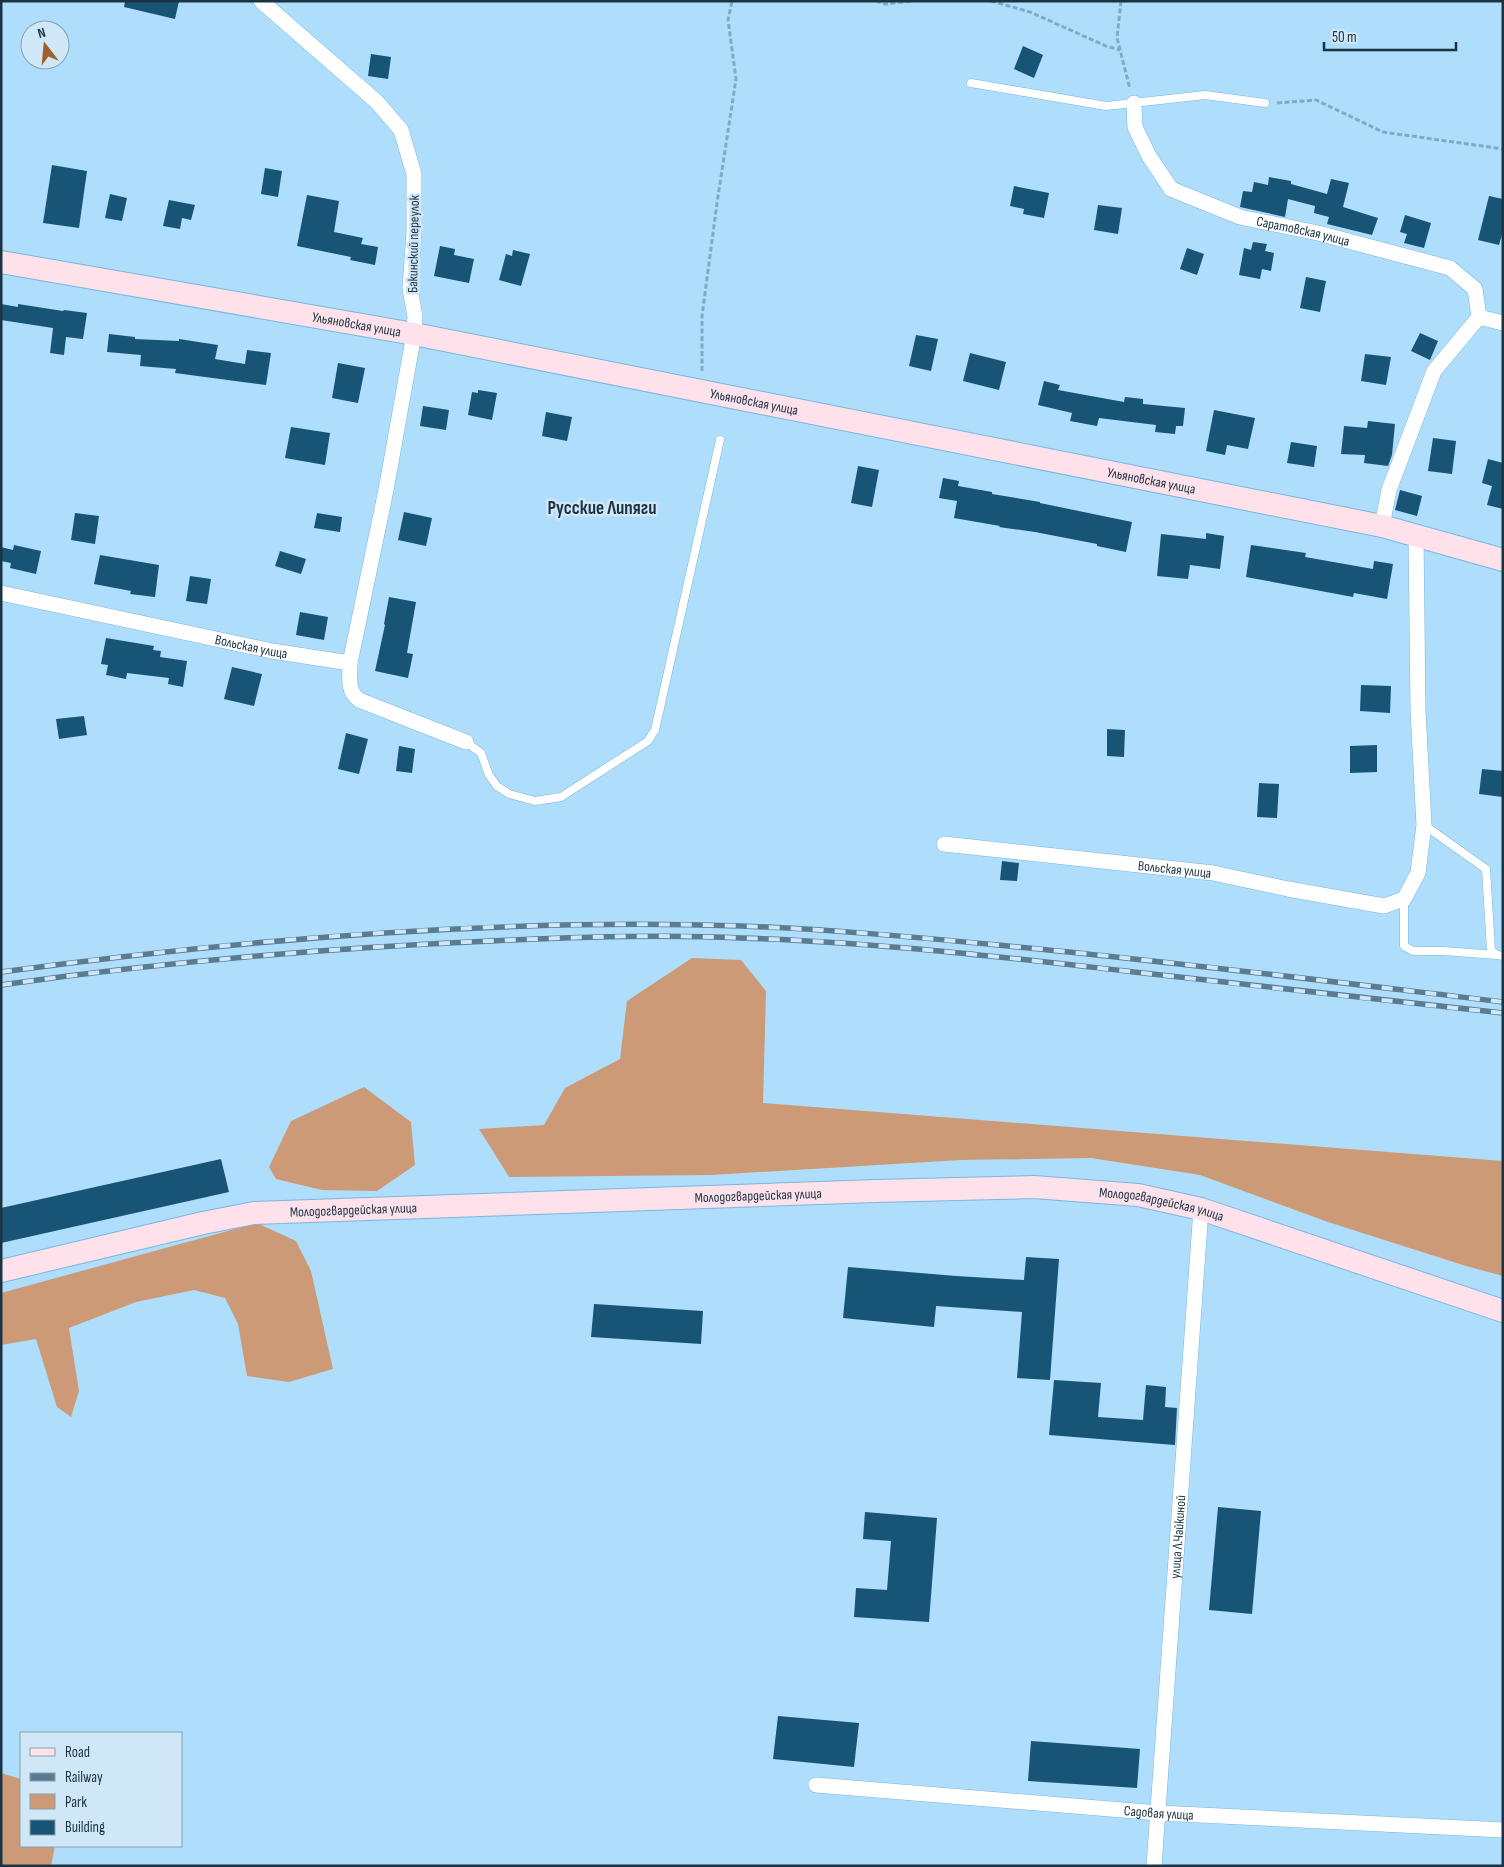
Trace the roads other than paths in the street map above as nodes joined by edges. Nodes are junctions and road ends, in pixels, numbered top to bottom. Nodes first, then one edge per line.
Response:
1 (261, 1) edge
2 (971, 83) dead end
3 (1134, 103) junction
4 (1265, 103) road end
5 (1, 262) edge
6 (1479, 317) junction
7 (1503, 324) edge
8 (414, 334) junction
9 (720, 440) dead end
10 (1382, 526) junction
11 (1416, 535) junction
12 (1503, 560) edge
13 (1, 593) edge
14 (350, 663) junction
15 (466, 742) joint
16 (1424, 825) junction
17 (944, 844) dead end
18 (1404, 899) junction
19 (1500, 955) edge
20 (1201, 1209) junction
21 (1, 1271) edge
22 (1503, 1311) edge
23 (816, 1785) dead end
24 (1159, 1813) junction
25 (1503, 1830) edge
26 (1154, 1866) edge

1 - 8 street, Бакинский переулок
2 - 3 lane
3 - 4 lane
3 - 6 street, Саратовская улица
5 - 8 street, Ульяновская улица
6 - 7 street
6 - 10 street
8 - 10 street, Ульяновская улица
8 - 14 street, Бакинский переулок
9 - 15 lane
10 - 11 street, Ульяновская улица
11 - 12 street, Ульяновская улица
11 - 16 street
13 - 14 street, Вольская улица
14 - 15 street
16 - 18 street
16 - 19 lane
17 - 18 street, Вольская улица
18 - 19 lane
20 - 21 street, Молодогвардейская улица
20 - 22 street, Молодогвардейская улица
20 - 24 street, улица Л.Чайкиной
23 - 24 street, Садовая улица
24 - 25 street, Садовая улица
24 - 26 street, улица Л.Чайкиной

